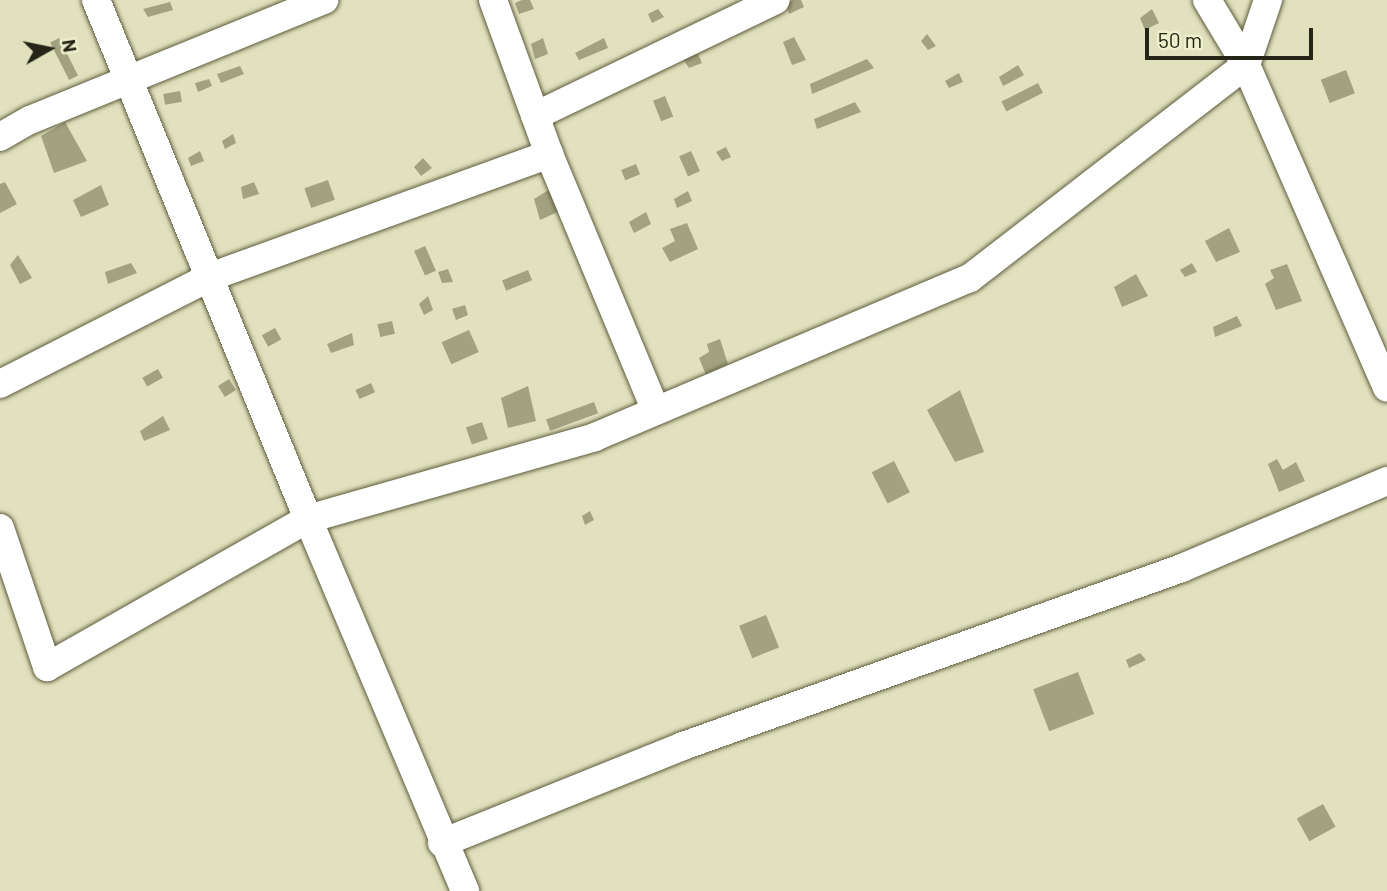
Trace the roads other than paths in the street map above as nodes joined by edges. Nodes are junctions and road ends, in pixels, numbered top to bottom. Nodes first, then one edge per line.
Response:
1 (96, 0) edge
2 (324, 0) edge
3 (493, 0) edge
4 (776, 0) edge
5 (1207, 0) edge
6 (1268, 0) edge
7 (1246, 65) junction
8 (130, 79) junction
9 (535, 116) junction
10 (0, 136) edge
11 (549, 154) junction
12 (210, 277) junction
13 (0, 384) edge
14 (1387, 387) edge
15 (656, 411) junction
16 (1387, 481) edge
17 (308, 519) junction
18 (0, 528) edge
19 (442, 843) junction
20 (465, 891) edge

1 - 8 street
2 - 8 street
3 - 9 street
4 - 9 street
5 - 7 street
6 - 7 street
7 - 14 street
7 - 15 street
8 - 10 street
8 - 12 street
9 - 11 street
11 - 12 street
11 - 15 street
12 - 13 street
12 - 17 street
15 - 17 street
16 - 19 street
17 - 18 street
17 - 19 street
19 - 20 street

